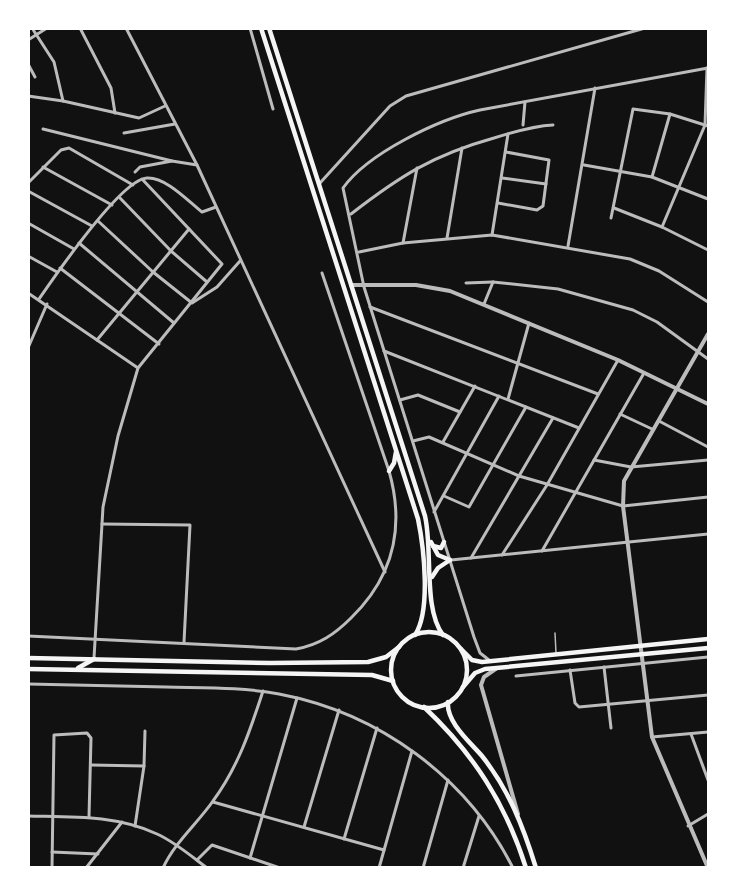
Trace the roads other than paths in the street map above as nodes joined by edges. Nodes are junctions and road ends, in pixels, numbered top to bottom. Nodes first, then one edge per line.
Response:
1 (32, 28) edge
2 (47, 28) edge
3 (80, 28) edge
4 (126, 28) edge
5 (250, 28) edge
6 (261, 28) edge
7 (269, 28) edge
8 (645, 28) edge
9 (37, 35) junction
10 (28, 40) edge
11 (28, 64) edge
12 (708, 68) edge
13 (35, 77) dead end
14 (596, 88) junction
15 (707, 95) edge
16 (28, 96) edge
17 (63, 101) junction
18 (525, 102) junction
19 (166, 105) junction
20 (273, 109) dead end
21 (115, 113) junction
22 (670, 114) junction
23 (176, 124) junction
24 (523, 125) dead end
25 (553, 125) dead end
26 (707, 126) edge
27 (43, 129) dead end
28 (124, 133) dead end
29 (508, 134) junction
30 (462, 147) junction
31 (506, 152) junction
32 (172, 161) junction
33 (197, 165) junction
34 (584, 165) junction
35 (417, 166) junction
36 (43, 167) junction
37 (135, 172) dead end
38 (621, 172) junction
39 (652, 177) junction
40 (502, 178) junction
41 (142, 179) junction
42 (28, 183) edge
43 (319, 184) junction
44 (546, 184) junction
45 (133, 185) junction
46 (680, 186) junction
47 (28, 191) edge
48 (708, 197) edge
49 (120, 198) junction
50 (498, 203) junction
51 (112, 205) junction
52 (216, 206) junction
53 (614, 208) junction
54 (351, 214) junction
55 (611, 218) dead end
56 (98, 221) junction
57 (28, 223) edge
58 (93, 226) junction
59 (662, 226) junction
60 (189, 229) junction
61 (492, 235) junction
62 (447, 238) junction
63 (79, 243) junction
64 (403, 243) junction
65 (568, 246) junction
66 (74, 250) junction
67 (171, 250) junction
68 (708, 250) edge
69 (359, 252) junction
70 (28, 256) edge
71 (240, 261) junction
72 (59, 270) junction
73 (153, 272) junction
74 (322, 273) dead end
75 (207, 282) junction
76 (493, 282) junction
77 (466, 283) dead end
78 (364, 284) junction
79 (351, 285) junction
80 (136, 292) junction
81 (28, 293) edge
82 (39, 299) junction
83 (190, 302) junction
84 (708, 302) edge
85 (47, 304) junction
86 (484, 304) junction
87 (370, 307) junction
88 (118, 313) junction
89 (529, 322) junction
90 (174, 323) junction
91 (708, 334) edge
92 (97, 340) junction
93 (159, 344) junction
94 (28, 348) edge
95 (384, 351) junction
96 (698, 351) junction
97 (708, 359) edge
98 (618, 360) junction
99 (518, 362) junction
100 (138, 368) junction
101 (645, 372) junction
102 (475, 386) junction
103 (676, 387) junction
104 (598, 394) junction
105 (500, 396) junction
106 (508, 399) junction
107 (400, 400) junction
108 (708, 404) edge
109 (526, 407) junction
110 (460, 412) junction
111 (620, 414) junction
112 (553, 418) junction
113 (657, 420) junction
114 (579, 428) junction
115 (652, 429) junction
116 (412, 441) junction
117 (443, 442) junction
118 (708, 447) edge
119 (396, 449) junction
120 (468, 452) junction
121 (594, 460) junction
122 (708, 460) edge
123 (493, 463) junction
124 (631, 467) junction
125 (389, 471) junction
126 (519, 476) junction
127 (547, 485) junction
128 (573, 493) junction
129 (444, 496) junction
130 (708, 497) edge
131 (623, 506) junction
132 (434, 512) junction
133 (102, 524) junction
134 (429, 533) junction
135 (708, 534) edge
136 (444, 542) junction
137 (628, 542) junction
138 (433, 546) junction
139 (542, 551) junction
140 (502, 555) junction
141 (471, 558) junction
142 (450, 560) junction
143 (385, 572) junction
144 (432, 579) junction
145 (555, 633) dead end
146 (415, 635) junction
147 (443, 635) junction
148 (28, 636) edge
149 (95, 638) junction
150 (708, 639) edge
151 (184, 642) junction
152 (641, 645) junction
153 (399, 647) junction
154 (708, 648) edge
155 (460, 649) junction
156 (563, 653) junction
157 (556, 654) junction
158 (642, 654) junction
159 (708, 657) edge
160 (28, 658) edge
161 (94, 658) junction
162 (496, 661) junction
163 (564, 662) junction
164 (552, 663) junction
165 (643, 663) junction
166 (604, 667) junction
167 (497, 668) junction
168 (28, 669) edge
169 (70, 670) junction
170 (570, 670) junction
171 (516, 676) dead end
172 (393, 681) junction
173 (28, 684) edge
174 (463, 687) junction
175 (263, 691) junction
176 (708, 695) edge
177 (297, 698) junction
178 (648, 701) junction
179 (448, 702) junction
180 (609, 705) junction
181 (424, 707) junction
182 (339, 710) junction
183 (377, 728) junction
184 (611, 728) dead end
185 (145, 731) dead end
186 (708, 732) edge
187 (691, 734) junction
188 (652, 737) junction
189 (413, 750) junction
190 (91, 765) junction
191 (144, 766) junction
192 (448, 780) junction
193 (708, 780) edge
194 (213, 802) junction
195 (518, 814) junction
196 (708, 814) edge
197 (28, 816) edge
198 (53, 816) junction
199 (263, 816) junction
200 (479, 816) junction
201 (89, 817) junction
202 (122, 822) junction
203 (135, 826) junction
204 (688, 826) junction
205 (304, 827) junction
206 (344, 838) junction
207 (176, 846) junction
208 (384, 850) junction
209 (52, 852) junction
210 (98, 854) junction
211 (250, 858) junction
212 (196, 860) junction
213 (52, 867) edge
214 (86, 867) edge
215 (163, 867) edge
216 (207, 867) edge
217 (280, 867) edge
218 (379, 867) edge
219 (423, 867) edge
220 (463, 867) edge
221 (513, 867) edge
222 (526, 867) edge
223 (536, 867) edge
224 (708, 867) edge

1 - 9 street
2 - 9 street
3 - 21 street
4 - 19 street
5 - 20 street
6 - 119 main road
7 - 43 main road
8 - 43 street
9 - 10 street
9 - 17 street
11 - 13 street
12 - 14 street
12 - 15 street
14 - 18 street
14 - 34 street
15 - 26 street
16 - 17 street
17 - 21 street
18 - 24 street
18 - 54 street
19 - 21 street
19 - 23 street
22 - 26 street
22 - 38 street
22 - 39 street
23 - 28 street
23 - 33 street
25 - 29 street
26 - 46 street
27 - 32 street
29 - 30 street
29 - 31 street
30 - 35 street
30 - 62 street
31 - 40 street
31 - 44 street
32 - 33 street
32 - 37 street
33 - 52 street
34 - 38 street
34 - 65 street
35 - 54 street
35 - 64 street
36 - 42 street
36 - 45 street
36 - 51 street
38 - 39 street
38 - 53 street
39 - 46 street
40 - 44 street
40 - 50 street
41 - 45 street
41 - 52 street
41 - 60 street
43 - 79 main road
44 - 50 street
45 - 49 street
46 - 48 street
46 - 59 street
47 - 58 street
49 - 51 street
49 - 67 street
50 - 61 street
51 - 56 street
52 - 71 street
53 - 55 street
53 - 59 street
54 - 69 street
56 - 58 street
56 - 73 street
57 - 66 street
58 - 63 street
59 - 68 street
60 - 67 street
60 - 75 street
61 - 62 street
61 - 65 street
62 - 64 street
63 - 66 street
63 - 80 street
64 - 69 street
65 - 84 street
66 - 72 street
67 - 73 street
67 - 75 street
69 - 78 street
70 - 72 street
71 - 83 street
71 - 143 street
72 - 82 street
72 - 88 street
73 - 80 street
73 - 83 street
74 - 125 street
75 - 83 street
76 - 77 street
76 - 86 street
76 - 96 street
78 - 79 street
78 - 86 street
78 - 87 street
79 - 134 main road
80 - 88 street
80 - 90 street
81 - 82 street
82 - 85 street
83 - 90 street
85 - 92 street
85 - 94 street
86 - 89 street
87 - 95 street
87 - 99 street
88 - 92 street
88 - 93 street
89 - 98 street
89 - 99 street
90 - 93 street
91 - 96 street
92 - 100 street
93 - 100 street
95 - 102 street
95 - 107 street
96 - 97 street
96 - 103 street
98 - 101 street
98 - 104 street
99 - 104 street
99 - 106 street
100 - 133 street
101 - 103 street
101 - 111 street
102 - 105 street
102 - 110 street
103 - 108 street
103 - 113 street
104 - 114 street
105 - 106 street
105 - 120 street
106 - 109 street
107 - 110 street
107 - 116 street
109 - 112 street
109 - 123 street
110 - 117 street
111 - 115 street
111 - 121 street
112 - 114 street
112 - 126 street
113 - 115 street
113 - 118 street
114 - 127 street
115 - 124 street
116 - 117 street
116 - 132 street
117 - 120 street
119 - 125 main road
119 - 146 main road
120 - 123 street
120 - 129 street
121 - 124 street
121 - 128 street
122 - 124 street
123 - 126 street
123 - 129 street
124 - 131 street
125 - 143 street
126 - 127 street
126 - 141 street
127 - 128 street
127 - 140 street
128 - 131 street
128 - 139 street
129 - 132 street
130 - 131 street
131 - 137 street
132 - 136 street
133 - 149 street
133 - 151 street
134 - 138 main road
134 - 144 main road
135 - 137 street
136 - 138 main road
136 - 142 street
137 - 139 street
137 - 152 street
138 - 142 main road
139 - 140 street
140 - 141 street
141 - 142 street
142 - 144 main road
142 - 162 street
143 - 151 street
144 - 147 main road
145 - 157 lane
146 - 147 main road
146 - 153 main road
147 - 155 main road
148 - 149 street
149 - 151 street
149 - 161 street
150 - 152 main road
152 - 156 main road
152 - 158 street
153 - 161 main road
153 - 172 main road
154 - 158 main road
155 - 162 main road
155 - 174 main road
156 - 157 main road
156 - 163 main road
157 - 162 main road
157 - 164 main road
158 - 163 main road
158 - 165 street
159 - 165 street
160 - 161 main road
161 - 169 main road
163 - 164 main road
164 - 167 main road
165 - 166 street
165 - 178 street
166 - 170 street
166 - 180 street
167 - 174 main road
167 - 195 street
168 - 169 main road
169 - 172 main road
170 - 171 street
170 - 180 street
172 - 181 main road
173 - 175 street
174 - 179 main road
175 - 177 street
175 - 194 street
176 - 178 street
177 - 182 street
177 - 199 street
178 - 180 street
178 - 188 street
179 - 181 main road
179 - 195 main road
180 - 184 street
181 - 222 main road
182 - 183 street
182 - 205 street
183 - 189 street
183 - 206 street
185 - 191 street
186 - 187 street
187 - 188 street
187 - 193 street
188 - 204 street
189 - 192 street
189 - 208 street
190 - 191 street
190 - 198 street
190 - 201 street
191 - 203 street
192 - 200 street
192 - 219 street
194 - 199 street
194 - 207 street
195 - 223 main road
196 - 204 street
197 - 198 street
198 - 201 street
198 - 209 street
199 - 205 street
199 - 211 street
200 - 220 street
200 - 221 street
201 - 202 street
202 - 203 street
202 - 210 street
203 - 207 street
204 - 224 street
205 - 206 street
206 - 208 street
207 - 212 street
207 - 215 street
208 - 218 street
209 - 210 street
209 - 213 street
210 - 214 street
211 - 212 street
211 - 217 street
212 - 216 street

